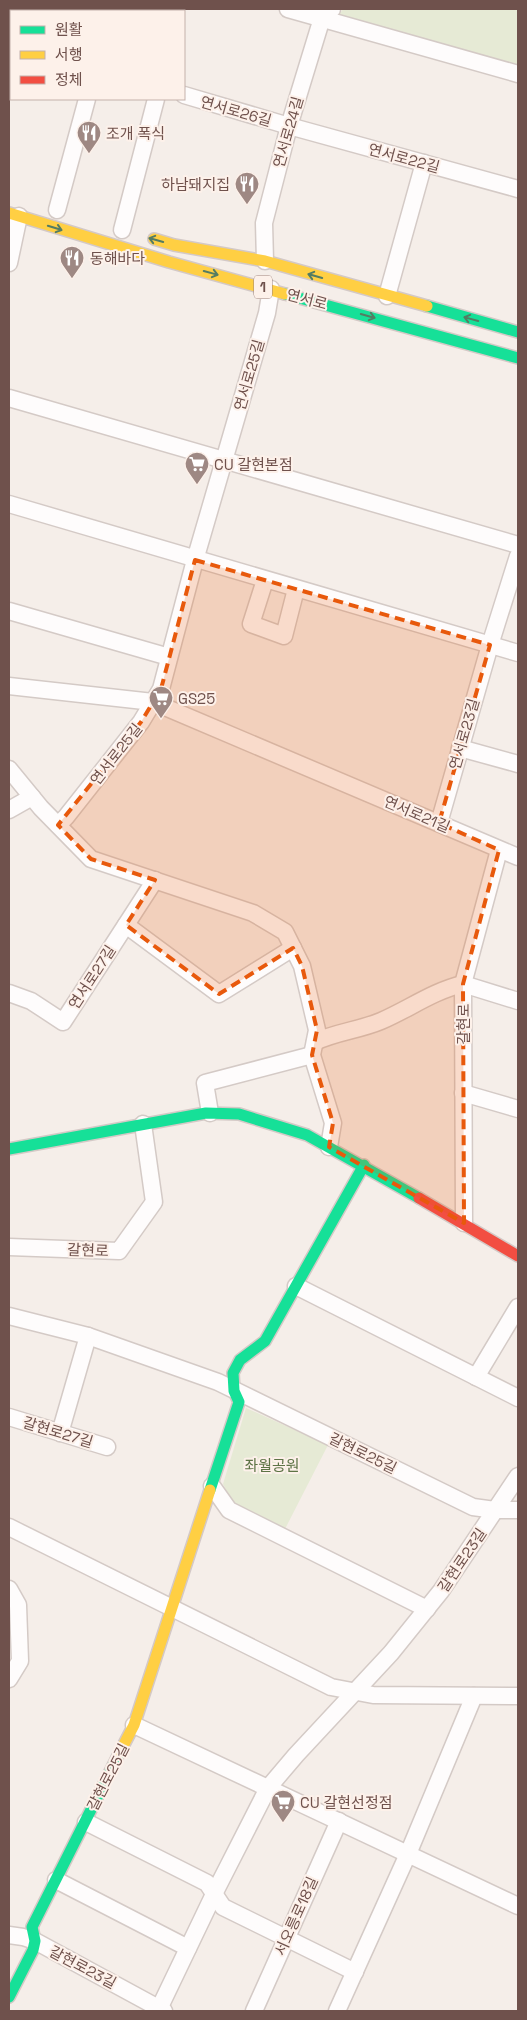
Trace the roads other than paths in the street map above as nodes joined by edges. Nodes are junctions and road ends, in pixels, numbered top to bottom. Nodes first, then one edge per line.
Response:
1 (288, 9) edge
2 (327, 13) edge
3 (518, 74) edge
4 (185, 96) edge
5 (87, 100) edge
6 (156, 100) edge
7 (289, 126) junction
8 (424, 163) junction
9 (518, 189) edge
10 (57, 210) dead end
11 (14, 215) edge
12 (125, 231) joint
13 (265, 261) junction
14 (9, 262) edge
15 (271, 289) junction
16 (387, 296) junction
17 (518, 332) edge
18 (518, 358) edge
19 (9, 398) edge
20 (224, 460) junction
21 (9, 504) edge
22 (518, 545) edge
23 (518, 556) edge
24 (195, 560) junction
25 (265, 580) junction
26 (296, 589) junction
27 (9, 611) edge
28 (490, 644) junction
29 (518, 653) edge
30 (169, 657) junction
31 (9, 686) edge
32 (153, 702) junction
33 (460, 748) junction
34 (518, 764) edge
35 (9, 769) edge
36 (32, 797) junction
37 (9, 810) edge
38 (439, 823) junction
39 (58, 825) junction
40 (499, 850) junction
41 (518, 857) edge
42 (155, 880) junction
43 (126, 925) junction
44 (293, 948) junction
45 (463, 984) junction
46 (9, 993) edge
47 (518, 1000) edge
48 (313, 1049) junction
49 (463, 1092) junction
50 (518, 1109) edge
51 (210, 1113) junction
52 (143, 1124) junction
53 (329, 1146) junction
54 (9, 1149) edge
55 (364, 1165) junction
56 (464, 1223) junction
57 (9, 1247) edge
58 (518, 1256) edge
59 (296, 1286) junction
60 (518, 1307) edge
61 (9, 1316) edge
62 (88, 1336) junction
63 (476, 1377) junction
64 (232, 1389) junction
65 (518, 1398) edge
66 (9, 1417) edge
67 (60, 1433) junction
68 (107, 1447) dead end
69 (518, 1476) edge
70 (212, 1486) junction
71 (495, 1510) junction
72 (518, 1510) edge
73 (9, 1527) edge
74 (9, 1589) edge
75 (173, 1608) junction
76 (427, 1609) junction
77 (9, 1679) edge
78 (356, 1691) junction
79 (474, 1696) junction
80 (518, 1696) edge
81 (134, 1725) junction
82 (268, 1788) junction
83 (339, 1821) junction
84 (86, 1822) junction
85 (408, 1854) junction
86 (56, 1880) junction
87 (215, 1892) junction
88 (518, 1906) edge
89 (9, 1935) edge
90 (286, 1939) junction
91 (35, 1941) junction
92 (188, 1948) junction
93 (354, 1972) junction
94 (9, 1997) edge
95 (160, 2010) edge
96 (254, 2011) edge
97 (337, 2011) edge

1 - 2 street
2 - 3 street
2 - 7 street, 연서로24길
4 - 7 street, 연서로26길
5 - 10 street
6 - 12 street, 연서로
7 - 8 street, 연서로22길
7 - 13 street, 연서로24길
8 - 9 street, 연서로22길
8 - 16 street
11 - 14 street
11 -> 15 main road, 연서로 / 1
13 -> 12 main road, 연서로 / 1
16 -> 13 main road, 연서로 / 1
15 -> 18 main road, 연서로 / 1
15 - 20 street, 연서로25길
17 -> 16 main road, 연서로 / 1
19 - 20 street
20 - 22 street
20 - 24 street, 연서로25길
21 - 24 street
23 - 28 street, 연서로23길
24 - 25 street
24 - 30 street, 연서로25길
25 - 26 street
25 - 26 street
26 - 28 street
27 - 30 street
28 - 29 street
28 - 33 street, 연서로23길
30 - 32 street, 연서로25길
31 - 32 street
32 - 38 street, 연서로21길
32 - 39 street, 연서로25길
33 - 34 street
33 - 38 street, 연서로23길
35 - 36 street
36 - 37 street
36 - 39 street
38 - 40 street, 연서로21길
39 - 42 street
40 - 41 street
40 - 45 street
42 - 43 street, 연서로27길
42 - 44 street
43 - 44 street
43 - 46 street, 연서로27길
44 - 48 street
45 - 47 street
45 - 48 street, 갈현로
45 - 49 street, 갈현로
48 - 51 street, 갈현로
48 - 53 street
49 - 50 street
49 - 56 street, 갈현로
51 - 52 main road
51 - 53 main road
52 - 54 main road
52 - 57 street, 갈현로
53 - 55 main road
55 - 56 main road
55 - 59 main road, 갈현로25길
56 - 58 main road
59 - 63 street
59 - 64 main road, 갈현로25길
60 - 63 street
61 - 62 street
62 - 64 street, 갈현로25길
62 - 67 street
63 - 65 street
64 - 70 main road, 갈현로25길
64 - 71 street, 갈현로25길
66 - 67 street, 갈현로27길
67 - 68 street, 갈현로27길
69 - 71 street, 갈현로23길
70 - 75 main road, 갈현로25길
70 - 76 street
71 - 72 street
71 - 76 street, 갈현로23길
73 - 75 street
74 - 77 street
75 - 78 street
75 - 81 main road, 갈현로25길
76 - 78 street, 갈현로23길
78 - 79 street
78 - 82 street, 갈현로23길
79 - 80 street
79 - 85 street
81 - 82 street
81 - 84 main road, 갈현로25길
82 - 83 street
82 - 87 street, 갈현로23길
83 - 85 street
83 - 90 street, 서오릉로18길
84 - 86 main road, 갈현로25길
84 - 87 street
85 - 88 street
85 - 93 street
86 - 91 main road, 갈현로25길
86 - 92 street
87 - 90 street
87 - 92 street, 갈현로23길
89 - 91 street
90 - 93 street
90 - 96 street, 서오릉로18길
91 - 94 main road, 갈현로23길
91 - 95 street, 갈현로23길
92 - 95 street, 갈현로23길
93 - 97 street

